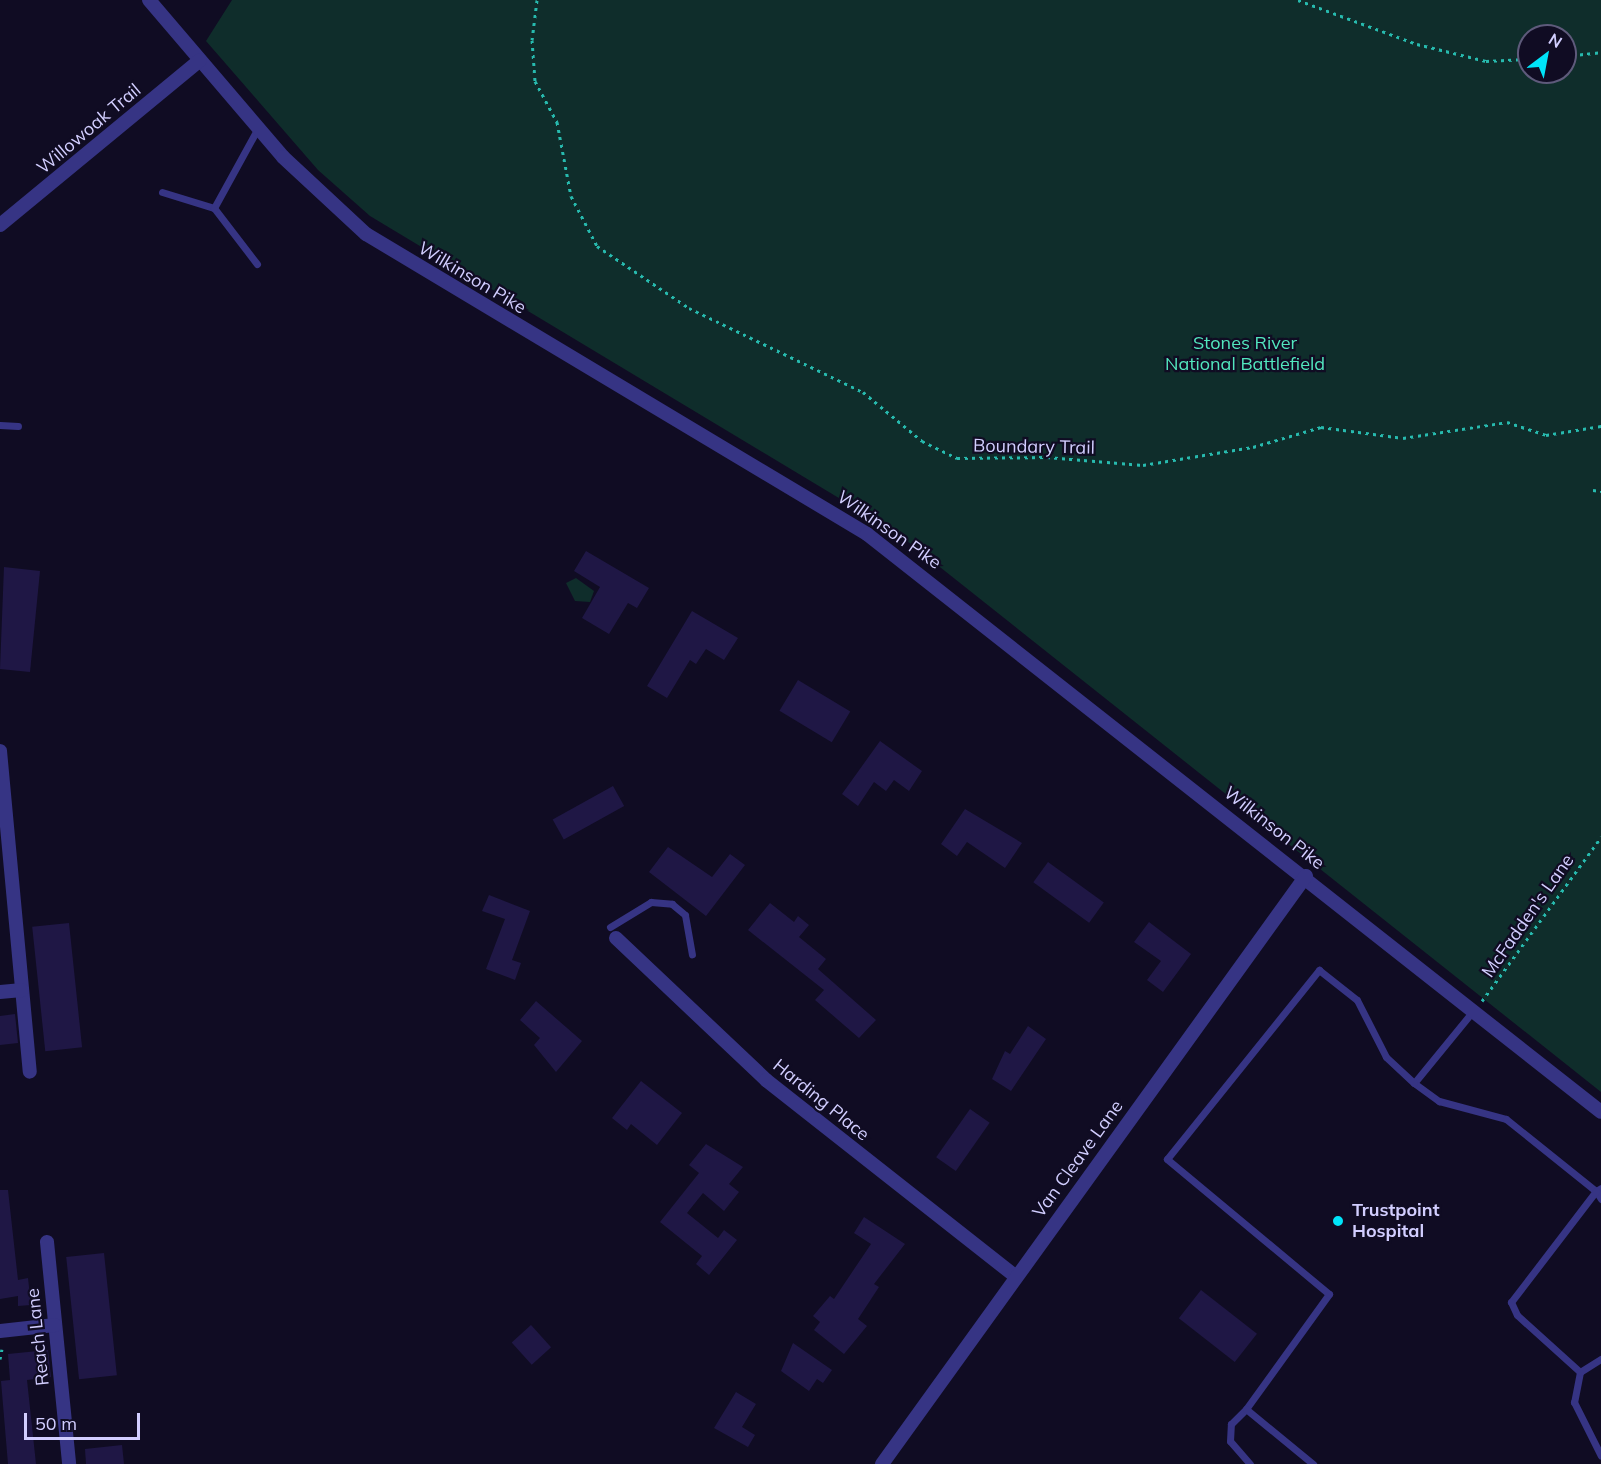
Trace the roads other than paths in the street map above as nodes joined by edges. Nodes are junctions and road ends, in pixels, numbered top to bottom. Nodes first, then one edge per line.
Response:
1 (149, 0) edge
2 (200, 60) junction
3 (258, 128) junction
4 (162, 192) dead end
5 (214, 208) junction
6 (0, 225) edge
7 (257, 264) dead end
8 (0, 425) edge
9 (18, 426) dead end
10 (0, 751) edge
11 (2, 802) edge
12 (1306, 876) junction
13 (613, 932) joint
14 (692, 954) dead end
15 (22, 990) junction
16 (0, 992) edge
17 (1475, 1010) junction
18 (30, 1072) dead end
19 (1414, 1083) junction
20 (1601, 1112) edge
21 (1598, 1190) edge
22 (1601, 1199) edge
23 (47, 1242) dead end
24 (1015, 1276) junction
25 (55, 1325) junction
26 (0, 1331) edge
27 (1601, 1359) edge
28 (1581, 1372) junction
29 (1246, 1409) junction
30 (1601, 1456) edge
31 (69, 1464) edge
32 (882, 1464) edge
33 (1250, 1464) edge
34 (1313, 1464) edge

1 - 2 street, Wilkinson Pike
2 - 3 street, Wilkinson Pike
2 - 6 street, Willowoak Trail
3 - 5 lane
3 - 12 street, Wilkinson Pike
4 - 5 lane
5 - 7 lane
8 - 9 lane
10 - 11 street
11 - 15 street
12 - 17 street, Wilkinson Pike
12 - 24 street, Van Cleave Lane
13 - 14 lane
13 - 24 street, Harding Place
15 - 16 street
15 - 18 street
17 - 19 lane
17 - 20 street, Wilkinson Pike
19 - 21 lane
19 - 29 lane
21 - 22 lane
21 - 28 lane
23 - 25 street, Reach Lane
24 - 32 street, Van Cleave Lane
25 - 26 street
25 - 31 street, Reach Lane
27 - 28 lane
28 - 30 lane
29 - 33 lane
29 - 34 lane

